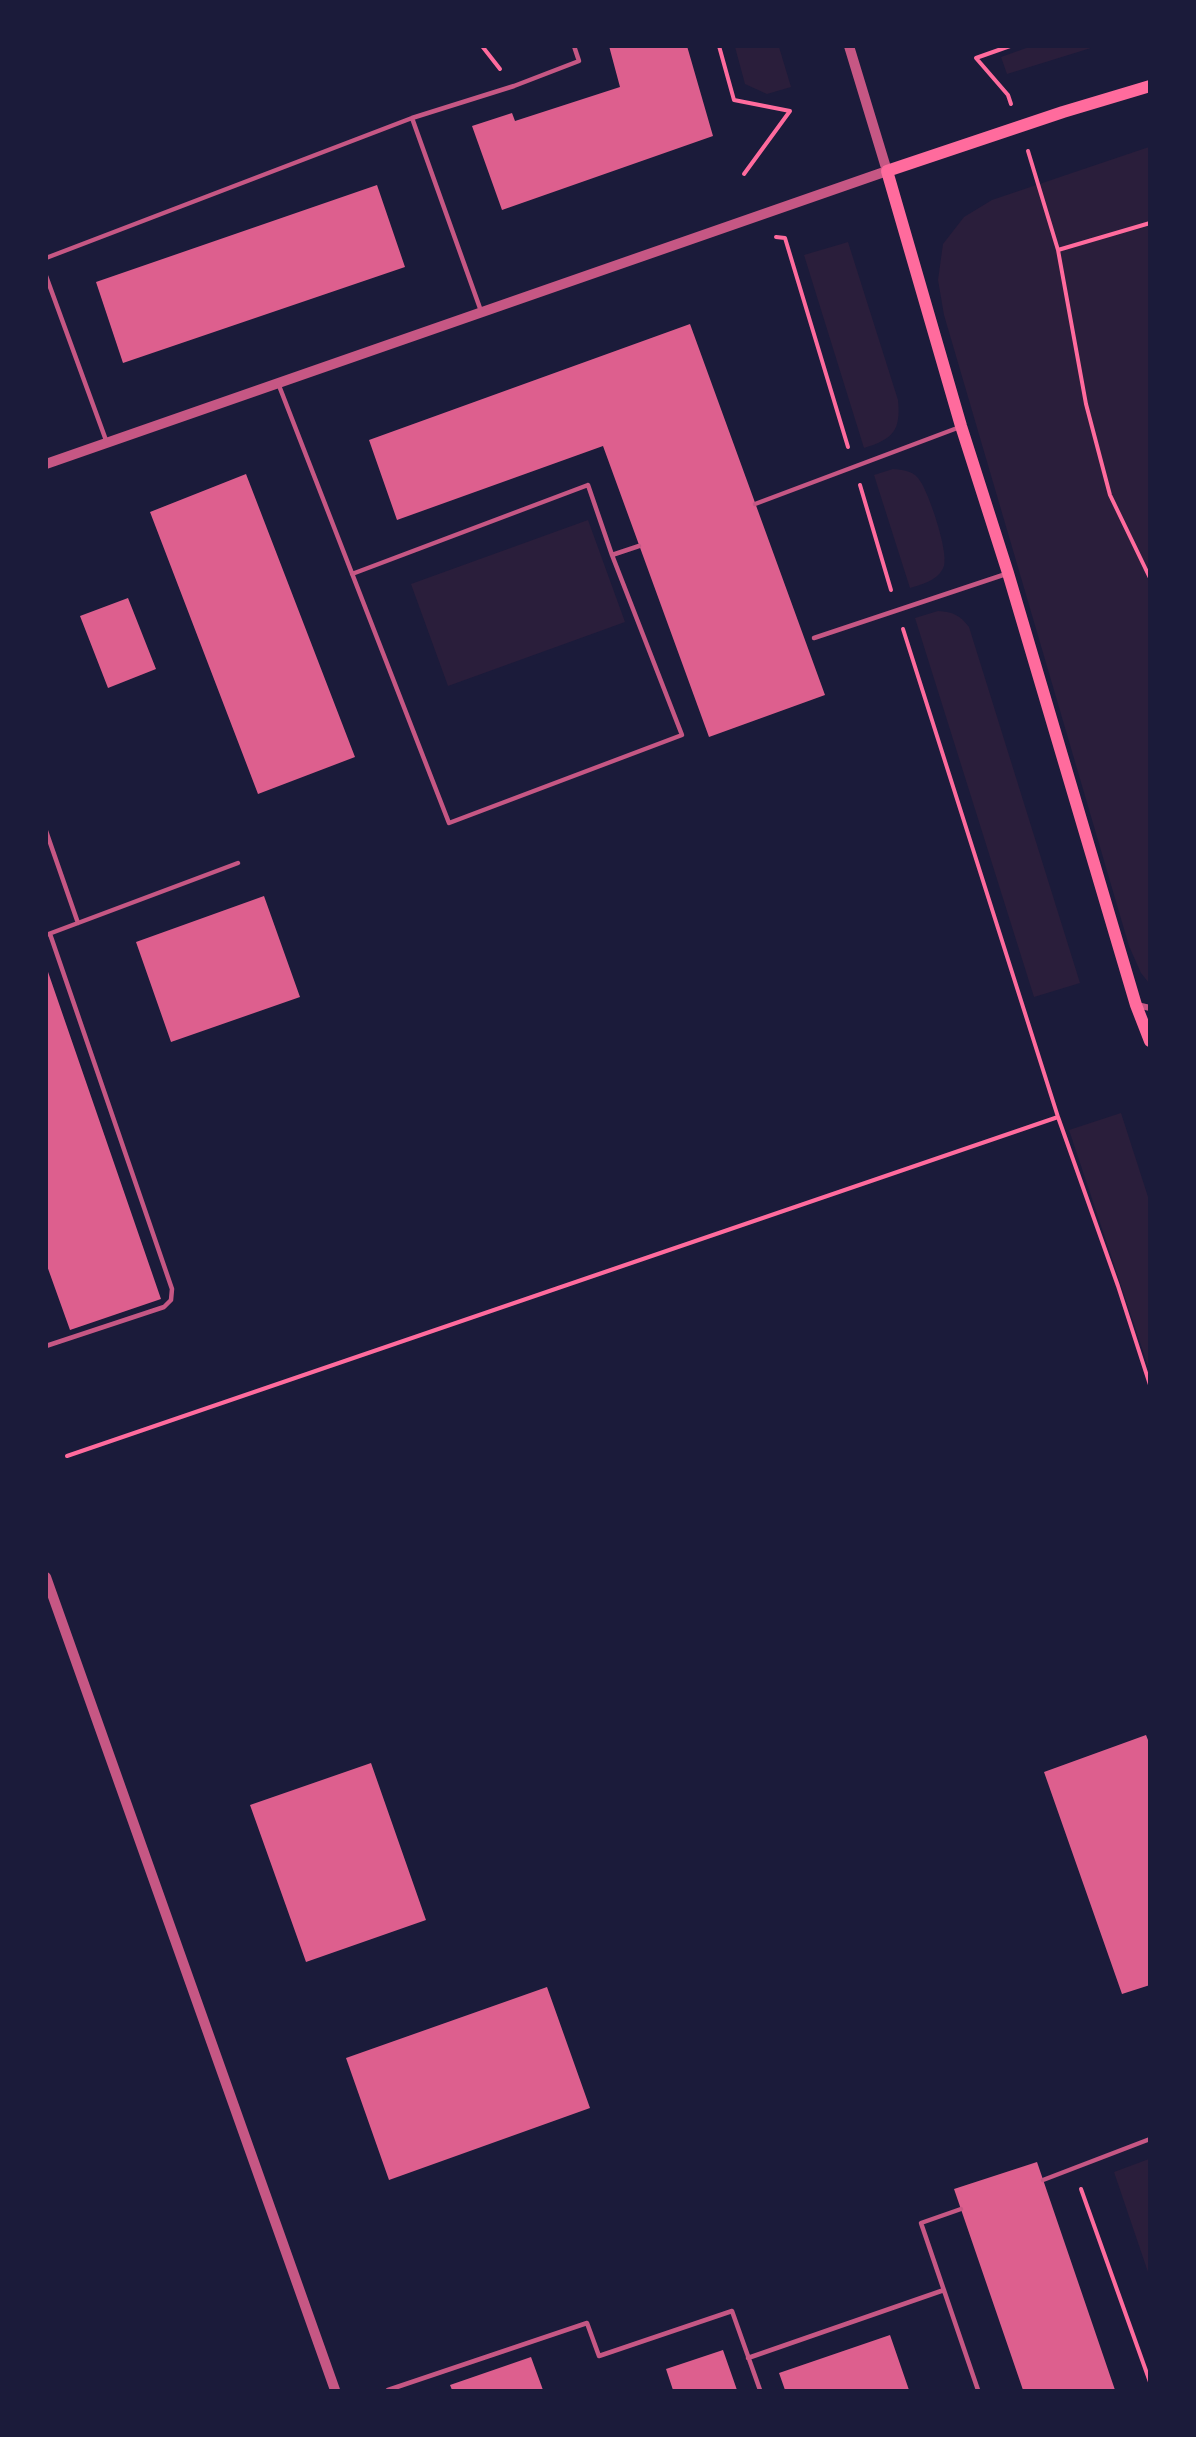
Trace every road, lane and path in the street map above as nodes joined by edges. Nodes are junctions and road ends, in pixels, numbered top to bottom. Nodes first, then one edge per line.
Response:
1 (574, 46) edge
2 (719, 46) edge
3 (849, 46) edge
4 (1010, 46) edge
5 (1149, 86) edge
6 (412, 118) junction
7 (1020, 126) junction
8 (887, 171) junction
9 (744, 174) dead end
10 (1149, 223) edge
11 (774, 236) dead end
12 (1058, 250) junction
13 (46, 258) edge
14 (46, 276) edge
15 (482, 312) junction
16 (278, 383) junction
17 (961, 426) junction
18 (107, 443) junction
19 (46, 464) edge
20 (854, 467) junction
21 (755, 504) dead end
22 (639, 546) dead end
23 (612, 555) junction
24 (1008, 573) junction
25 (352, 574) junction
26 (1149, 578) edge
27 (897, 610) junction
28 (814, 638) dead end
29 (46, 831) edge
30 (238, 863) dead end
31 (78, 923) junction
32 (48, 934) edge
33 (1136, 1005) junction
34 (1149, 1008) edge
35 (1149, 1019) edge
36 (1149, 1041) edge
37 (1058, 1118) junction
38 (46, 1346) edge
39 (1149, 1385) edge
40 (67, 1456) dead end
41 (46, 1577) edge
42 (1149, 2139) edge
43 (1074, 2168) junction
44 (1043, 2180) dead end
45 (961, 2209) dead end
46 (944, 2290) junction
47 (748, 2358) junction
48 (1149, 2382) edge
49 (335, 2391) edge
50 (388, 2391) edge
51 (760, 2391) edge
52 (978, 2391) edge

1 - 6 lane
2 - 9 path
3 - 8 street
4 - 7 path
5 - 7 main road
6 - 13 lane
6 - 15 lane
7 - 8 main road
7 - 12 path
8 - 15 street
8 - 17 main road
10 - 12 path
11 - 20 path
12 - 26 path
14 - 18 lane
15 - 16 street
16 - 18 street
16 - 25 lane
17 - 20 lane
17 - 24 main road
18 - 19 street
20 - 21 lane
20 - 27 path
22 - 23 lane
23 - 25 lane
23 - 25 lane
24 - 27 lane
24 - 33 main road
27 - 28 lane
27 - 37 path
29 - 31 lane
30 - 31 lane
31 - 32 lane
32 - 38 lane
33 - 34 street
33 - 35 main road
33 - 36 main road
37 - 39 path
37 - 40 path
41 - 49 street
42 - 43 lane
43 - 44 lane
43 - 48 path
45 - 46 lane
46 - 47 lane
46 - 52 lane
47 - 50 lane
47 - 51 lane

